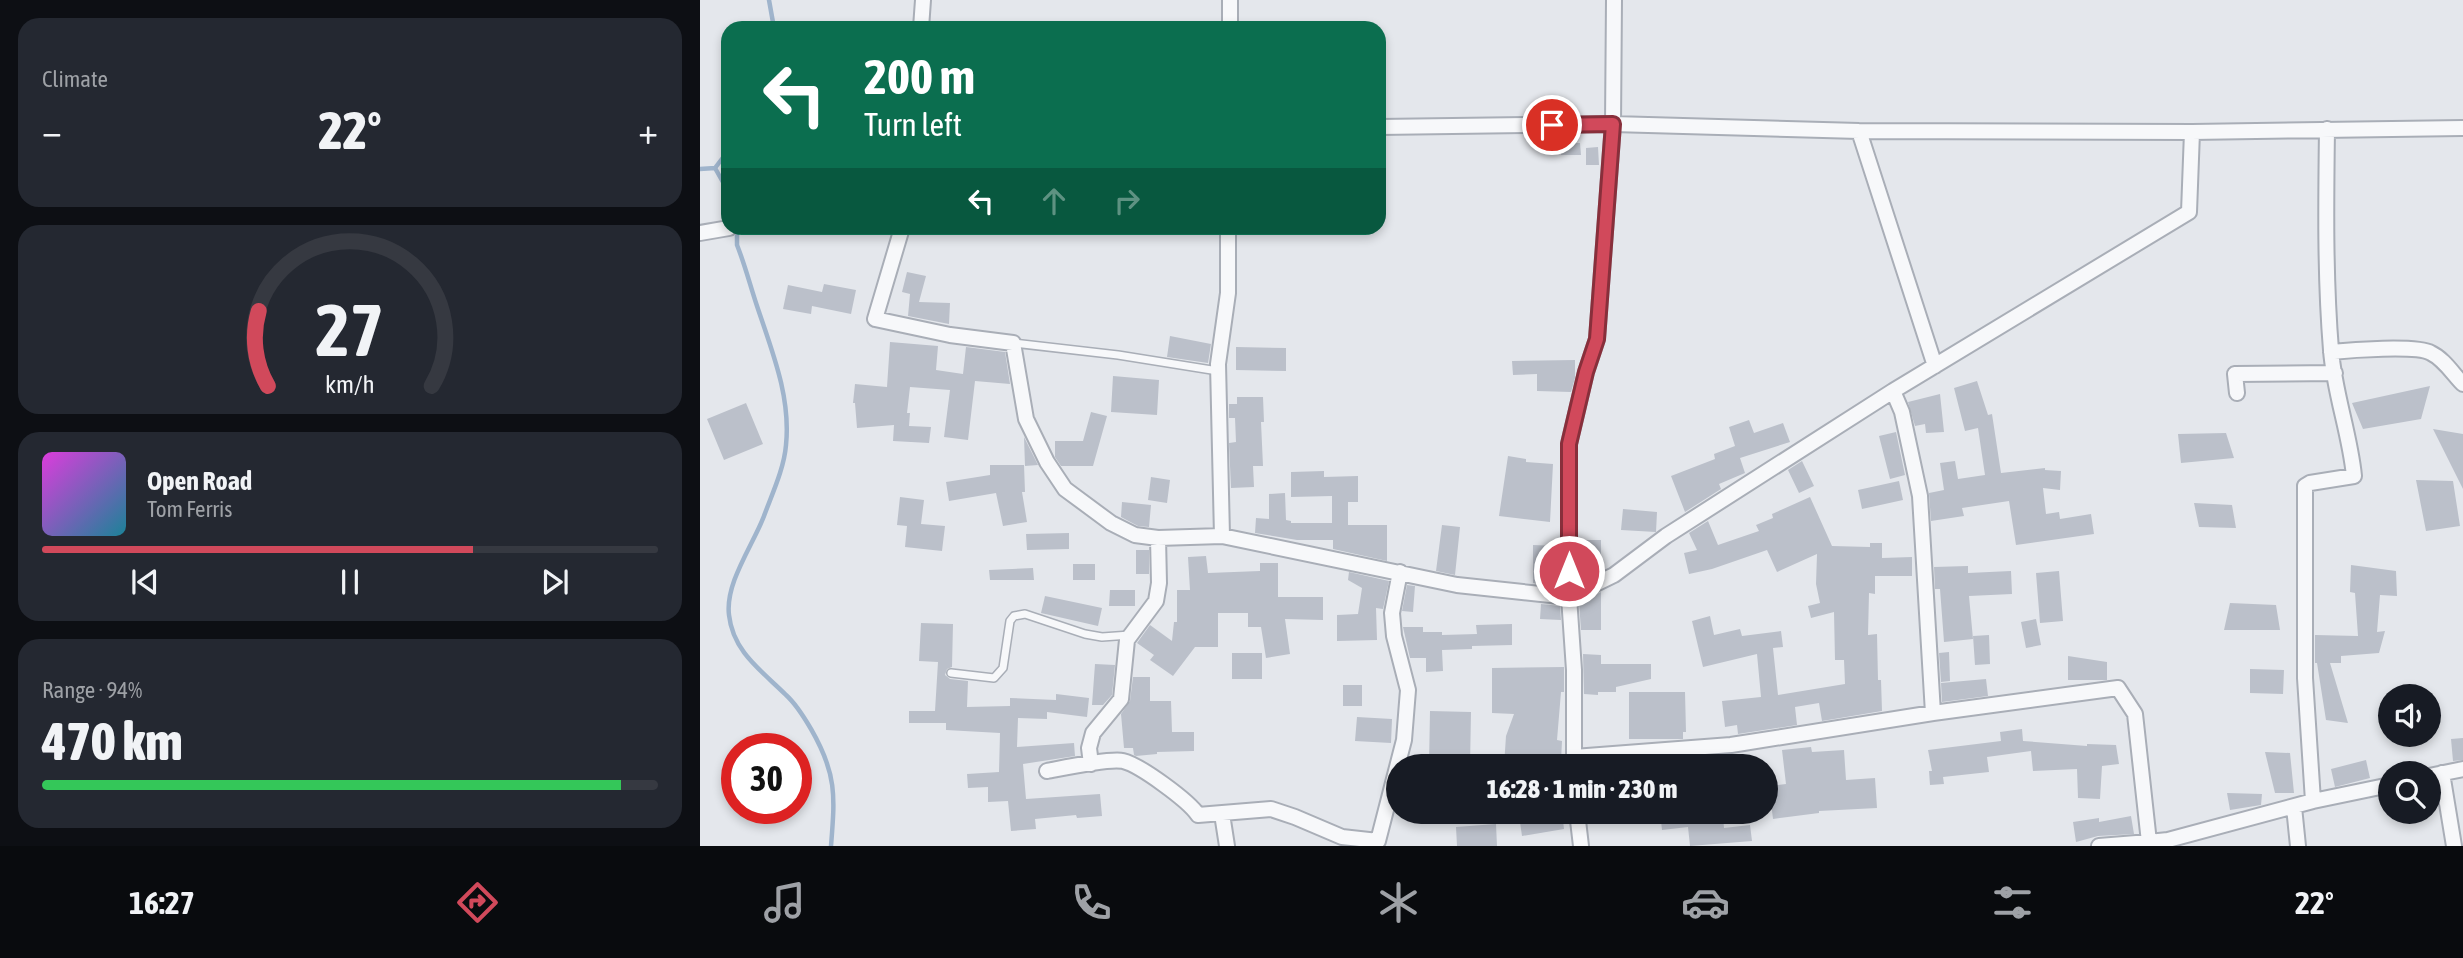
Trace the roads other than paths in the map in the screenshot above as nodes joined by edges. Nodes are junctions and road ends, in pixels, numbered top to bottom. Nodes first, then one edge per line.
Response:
1 (923, 0) edge
2 (1230, 0) edge
3 (1614, 0) edge
4 (922, 21) edge
5 (1230, 21) edge
6 (1613, 124) junction
7 (1386, 127) edge
8 (2463, 128) edge
9 (2327, 129) junction
10 (1859, 131) junction
11 (2192, 132) junction
12 (721, 229) edge
13 (700, 233) edge
14 (900, 235) edge
15 (1228, 235) edge
16 (1013, 343) junction
17 (2331, 352) junction
18 (1935, 366) junction
19 (1218, 371) junction
20 (2335, 373) junction
21 (2463, 384) edge
22 (1893, 391) junction
23 (2236, 393) dead end
24 (1222, 536) junction
25 (1158, 538) junction
26 (1400, 572) junction
27 (1570, 597) junction
28 (1131, 635) junction
29 (951, 673) dead end
30 (1933, 713) junction
31 (1574, 754) edge
32 (1648, 754) edge
33 (1091, 764) junction
34 (2463, 769) edge
35 (1047, 771) dead end
36 (2441, 774) edge
37 (2378, 788) edge
38 (2441, 795) edge
39 (2314, 801) junction
40 (2294, 807) junction
41 (1222, 814) junction
42 (1578, 824) edge
43 (2149, 842) junction
44 (1227, 846) edge
45 (1581, 846) edge
46 (2099, 846) edge
47 (2298, 846) edge
48 (2454, 846) edge

1 - 4 street
2 - 5 street
3 - 6 street
6 - 7 street
6 - 10 street
6 - 27 street
8 - 9 street
9 - 11 street
9 - 17 street
10 - 11 street
10 - 18 street
11 - 18 street
12 - 13 street
14 - 16 street
15 - 19 street
16 - 19 lane
16 - 25 street
17 - 20 street
17 - 21 street
18 - 22 street
19 - 24 street
20 - 23 street
20 - 39 street
22 - 27 street
22 - 30 street
24 - 25 street
24 - 26 street
25 - 28 street
26 - 27 street
26 - 41 street
27 - 31 street
28 - 29 lane
28 - 33 street
30 - 32 street
30 - 43 street
33 - 35 street
33 - 41 street
34 - 36 street
37 - 39 street
38 - 48 street
39 - 40 street
40 - 43 street
40 - 47 street
41 - 44 street
42 - 45 street
43 - 46 street

